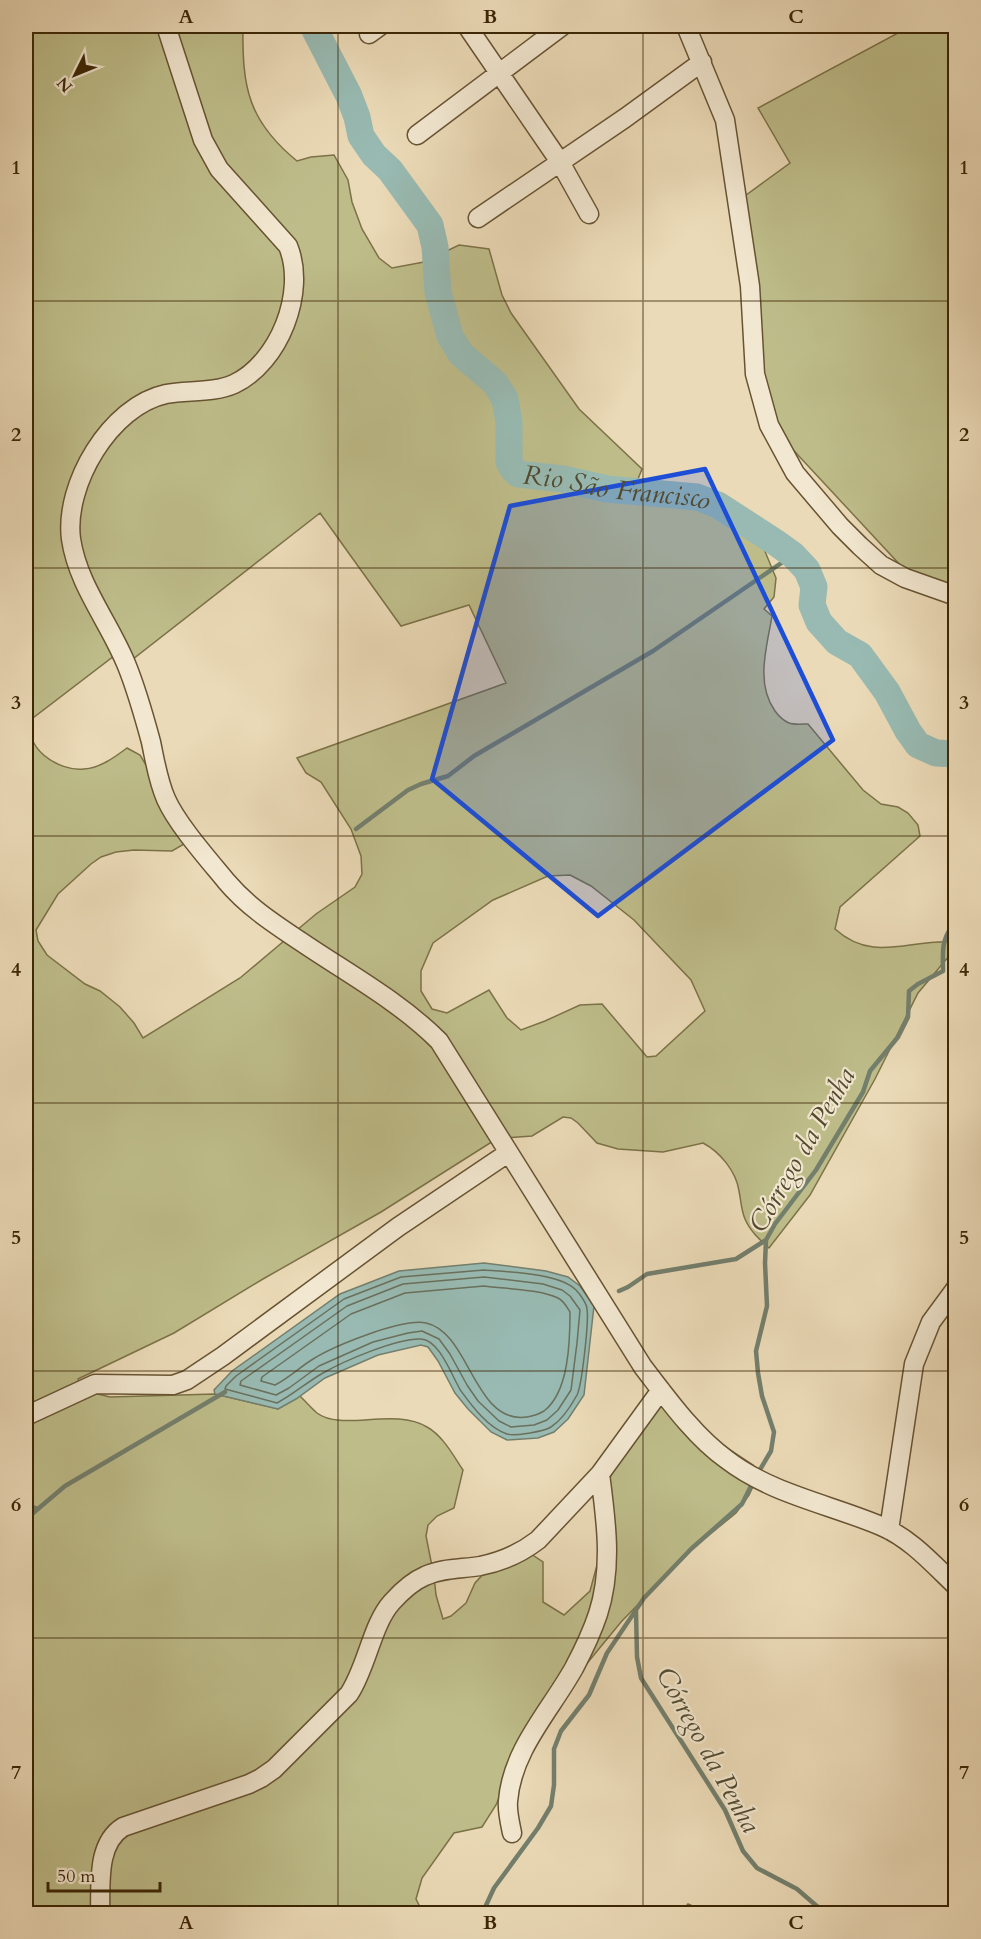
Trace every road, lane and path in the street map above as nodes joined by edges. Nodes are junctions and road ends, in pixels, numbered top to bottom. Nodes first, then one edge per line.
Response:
1 (166, 26) edge
2 (466, 26) edge
3 (562, 26) edge
4 (686, 26) edge
5 (702, 62) junction
6 (500, 73) junction
7 (417, 135) dead end
8 (560, 162) junction
9 (589, 214) dead end
10 (478, 218) dead end
11 (956, 596) edge
12 (508, 1153) junction
13 (956, 1288) edge
14 (661, 1390) junction
15 (26, 1416) edge
16 (600, 1474) junction
17 (889, 1530) junction
18 (956, 1586) edge
19 (512, 1833) dead end
20 (100, 1914) edge

1 - 12 street
2 - 6 street
3 - 6 street
4 - 5 street
5 - 8 street
5 - 11 street
6 - 7 street
6 - 8 street
8 - 9 street
8 - 10 street
12 - 14 street
12 - 15 street
13 - 17 street
14 - 16 street
14 - 17 street
16 - 19 street
16 - 20 street
17 - 18 street

